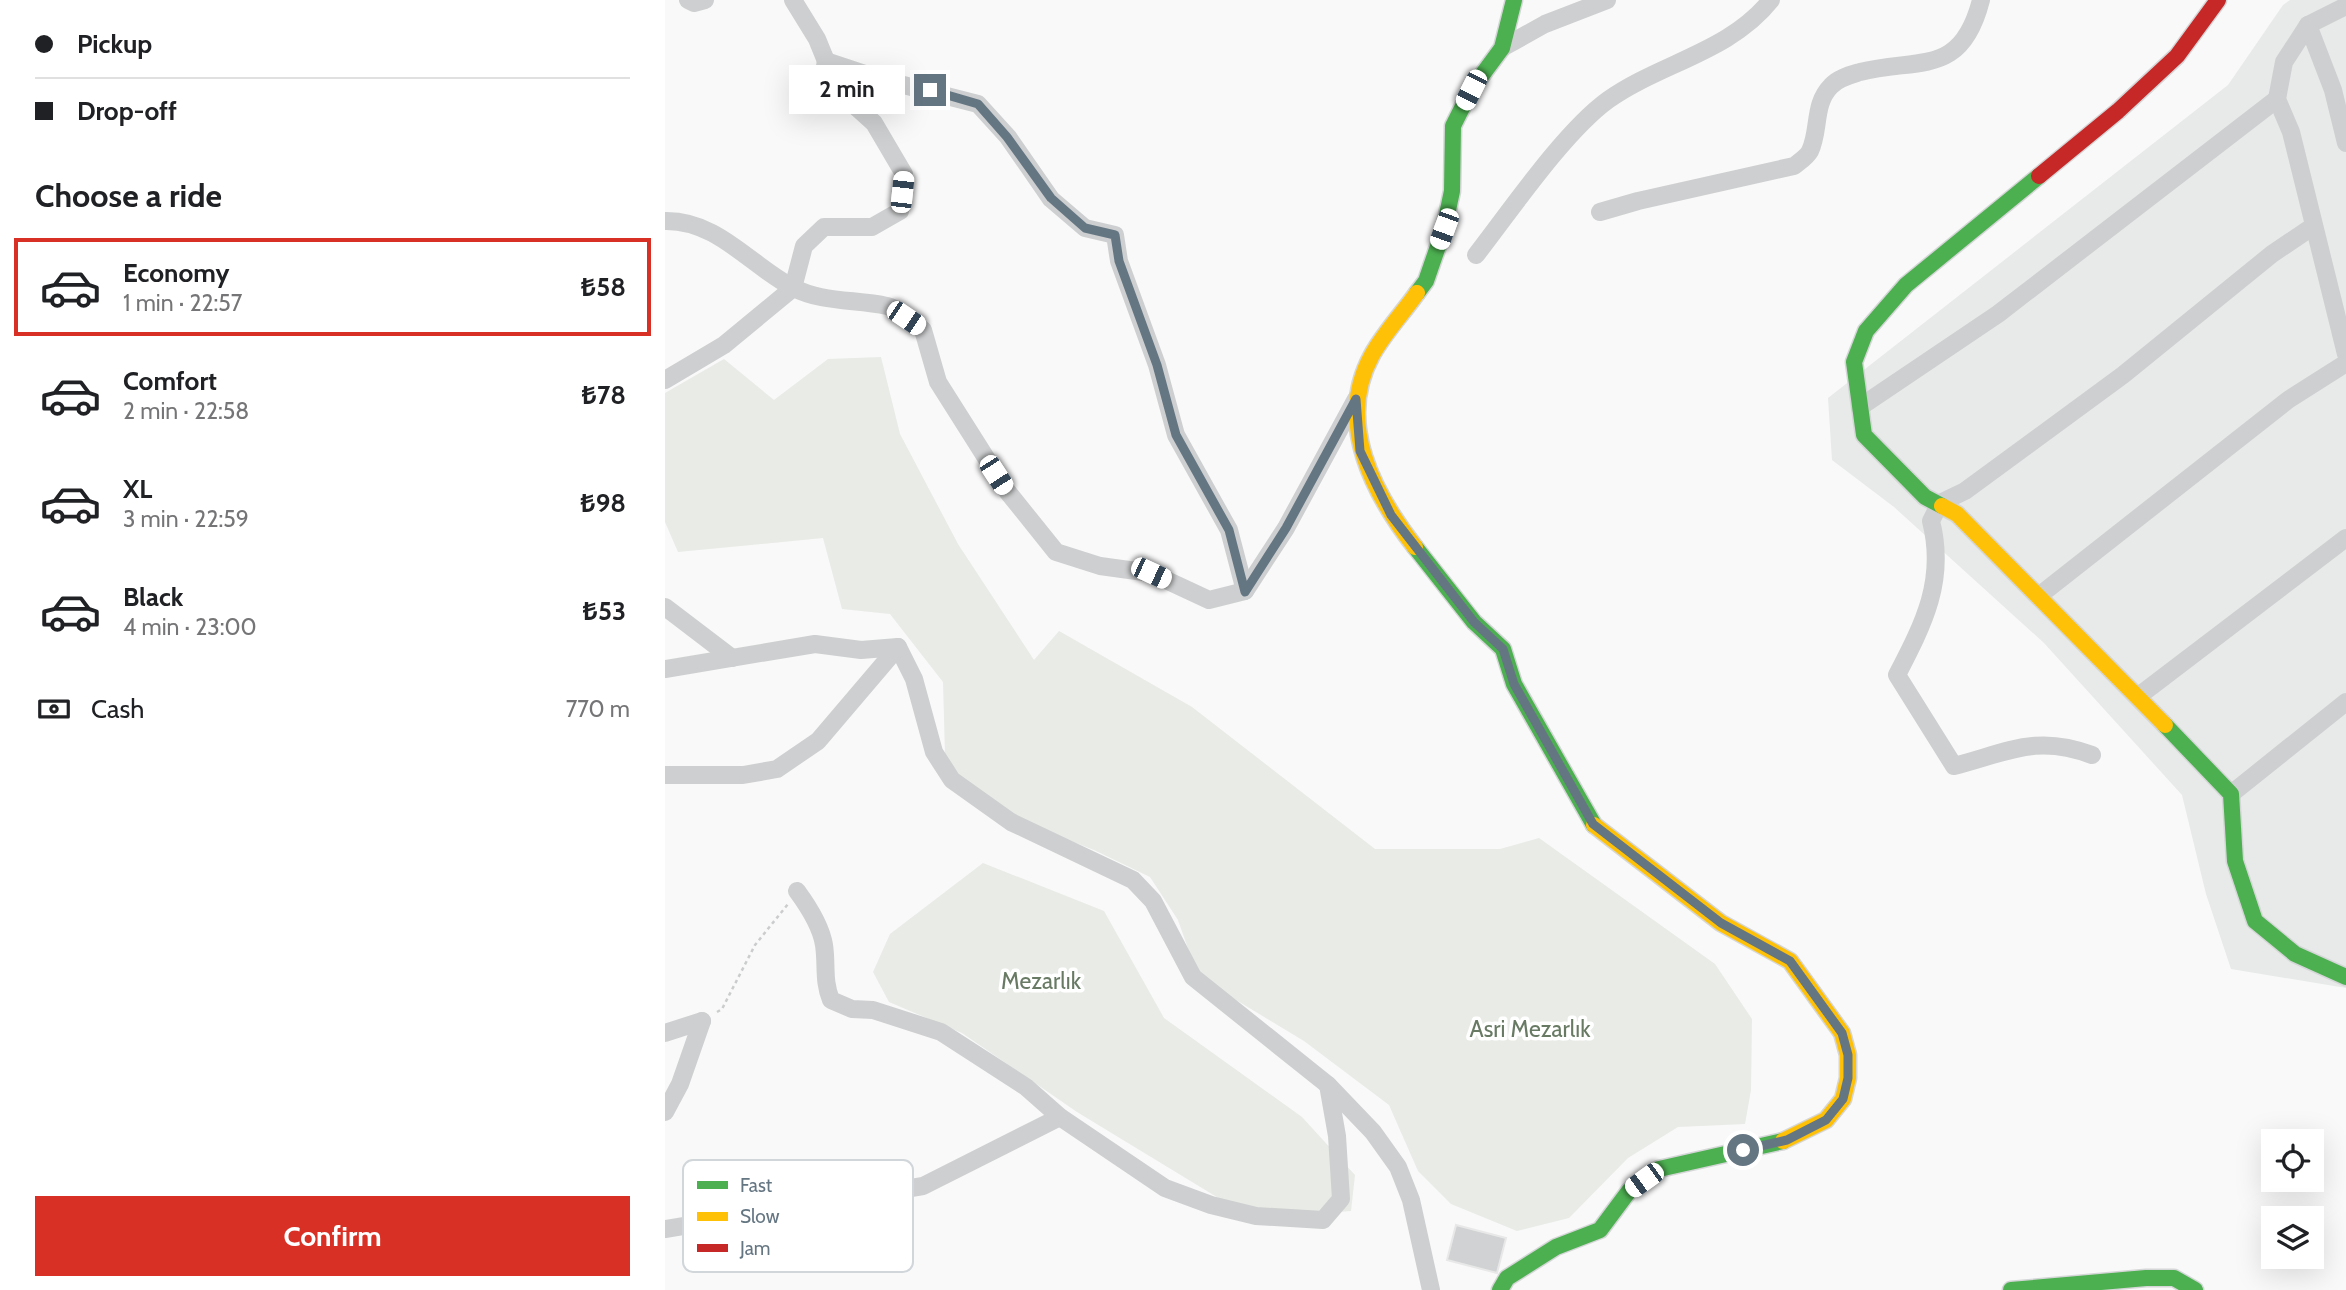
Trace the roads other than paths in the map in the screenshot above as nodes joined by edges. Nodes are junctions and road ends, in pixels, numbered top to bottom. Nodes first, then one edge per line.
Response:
1 (688, 0) edge
2 (705, 0) edge
3 (793, 0) edge
4 (1514, 0) edge
5 (1607, 0) edge
6 (1771, 0) edge
7 (1981, 0) edge
8 (2218, 0) edge
9 (2346, 6) edge
10 (2308, 25) junction
11 (1502, 48) junction
12 (826, 61) junction
13 (2277, 99) junction
14 (2346, 143) edge
15 (1600, 212) dead end
16 (665, 221) edge
17 (2312, 227) junction
18 (1476, 255) dead end
19 (793, 288) junction
20 (2346, 355) edge
21 (2346, 363) edge
22 (665, 380) edge
23 (1356, 399) junction
24 (1860, 407) junction
25 (1940, 503) junction
26 (2346, 538) edge
27 (1245, 592) junction
28 (2040, 595) junction
29 (665, 607) edge
30 (898, 647) junction
31 (732, 658) junction
32 (665, 669) edge
33 (2140, 695) junction
34 (2346, 702) edge
35 (2092, 755) dead end
36 (665, 775) edge
37 (2231, 794) junction
38 (797, 891) road end
39 (2346, 977) edge
40 (665, 1033) edge
41 (1328, 1085) junction
42 (665, 1112) edge
43 (1060, 1117) junction
44 (913, 1188) edge
45 (683, 1226) edge
46 (665, 1229) edge
47 (1431, 1290) edge
48 (1500, 1290) edge
49 (2011, 1290) edge
50 (2195, 1290) edge

1 - 2 street
3 - 12 street
4 - 11 main road
5 - 11 street
6 - 18 street
7 - 15 street
8 - 24 main road
9 - 10 street
10 - 13 street
10 - 14 street
11 - 23 main road
12 - 19 street
12 - 27 street
13 - 17 street
13 - 24 street
16 - 19 street
17 - 20 street
17 - 25 street
19 - 22 street
19 - 27 street
21 - 28 street
23 - 27 street
23 - 48 main road
24 - 25 main road
25 - 28 main road
25 - 35 street
26 - 33 street
28 - 33 main road
29 - 31 street
30 - 31 street
30 - 36 street
30 - 41 street
31 - 32 street
33 - 37 main road
34 - 37 street
37 - 39 main road
38 - 43 street
40 - 42 street
41 - 43 street
41 - 47 street
43 - 44 street
45 - 46 street
49 - 50 main road

